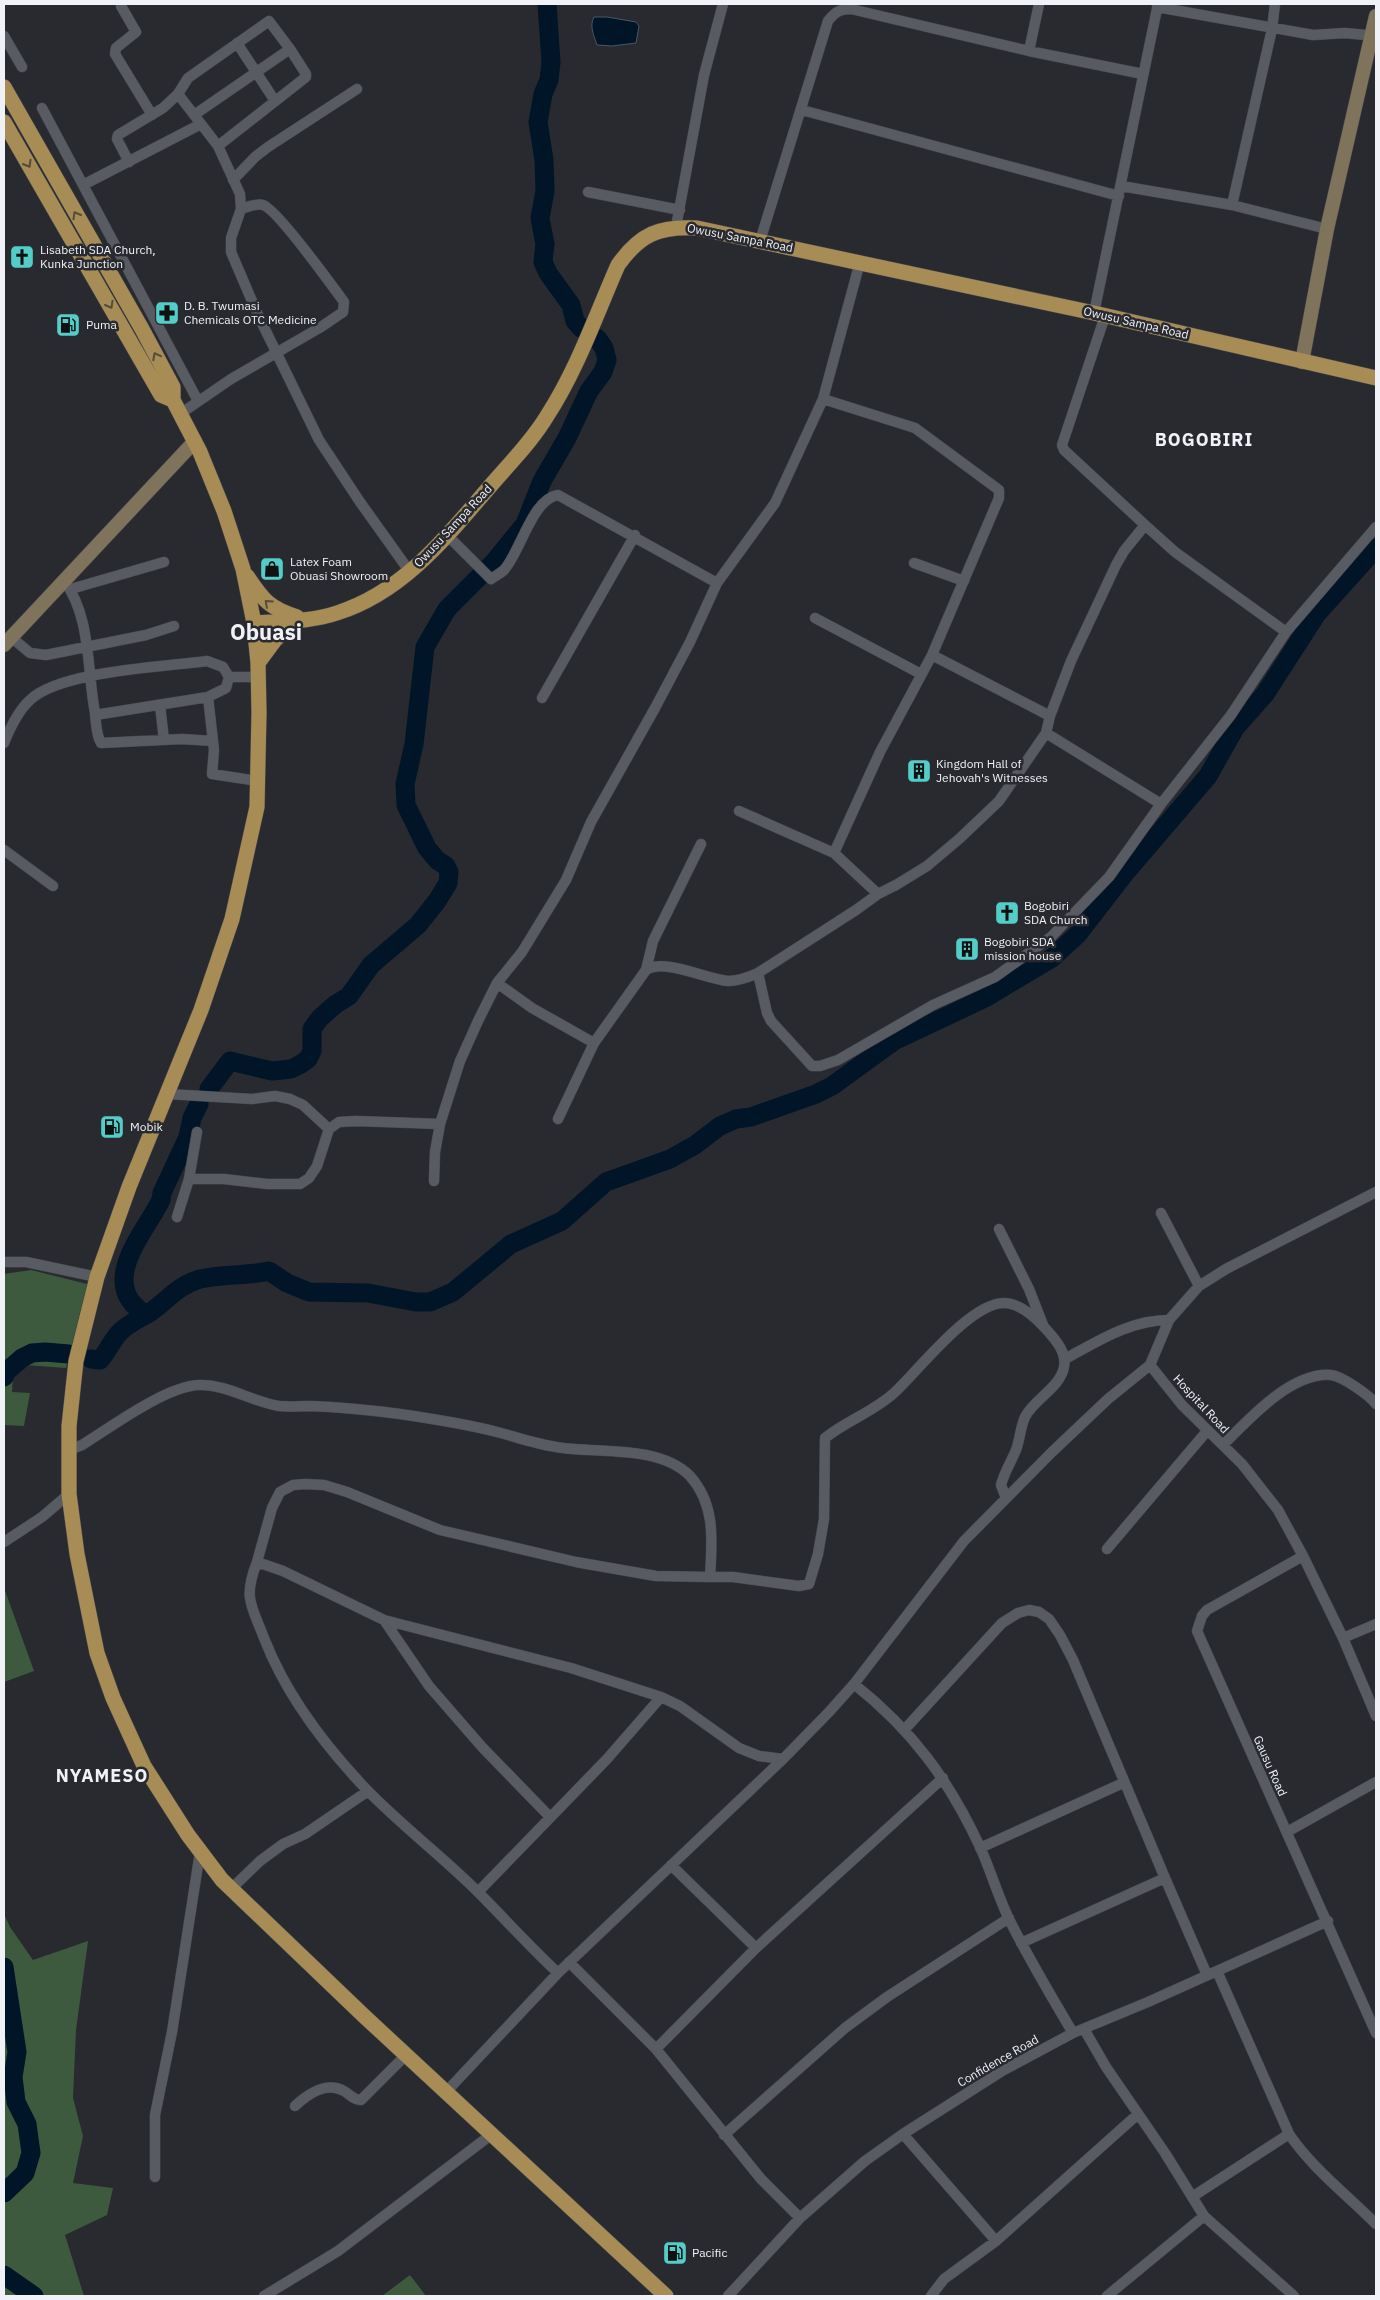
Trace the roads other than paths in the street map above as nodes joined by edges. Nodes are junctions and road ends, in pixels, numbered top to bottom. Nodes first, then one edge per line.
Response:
1 (723, 4) edge
2 (1039, 4) edge
3 (1275, 4) edge
4 (1157, 5) edge
5 (121, 6) dead end
6 (1376, 16) edge
7 (1272, 29) junction
8 (1374, 35) edge
9 (4, 36) edge
10 (237, 43) junction
11 (290, 49) junction
12 (1029, 52) junction
13 (22, 67) dead end
14 (256, 72) junction
15 (1143, 74) junction
16 (4, 87) edge
17 (357, 89) dead end
18 (178, 94) junction
19 (275, 101) junction
20 (42, 108) dead end
21 (802, 110) junction
22 (152, 115) junction
23 (198, 120) junction
24 (4, 122) edge
25 (218, 146) junction
26 (129, 162) junction
27 (233, 180) junction
28 (83, 185) junction
29 (1120, 191) junction
30 (588, 192) dead end
31 (1232, 205) junction
32 (241, 209) junction
33 (680, 210) junction
34 (676, 227) junction
35 (1327, 229) junction
36 (760, 242) junction
37 (860, 262) junction
38 (1100, 314) junction
39 (276, 352) junction
40 (1302, 362) junction
41 (1376, 378) edge
42 (823, 399) junction
43 (198, 401) junction
44 (176, 407) junction
45 (195, 441) junction
46 (1145, 526) junction
47 (1376, 527) edge
48 (634, 535) junction
49 (448, 536) junction
50 (164, 562) dead end
51 (914, 563) dead end
52 (243, 569) junction
53 (410, 572) junction
54 (964, 581) junction
55 (717, 582) junction
56 (67, 585) junction
57 (815, 618) dead end
58 (300, 621) junction
59 (254, 623) junction
60 (174, 626) dead end
61 (1286, 632) junction
62 (7, 641) edge
63 (86, 647) junction
64 (932, 655) junction
65 (258, 670) junction
66 (921, 674) junction
67 (89, 676) junction
68 (228, 677) junction
69 (208, 697) junction
70 (542, 698) dead end
71 (160, 705) junction
72 (95, 715) junction
73 (1050, 716) junction
74 (1046, 733) junction
75 (164, 740) junction
76 (213, 741) junction
77 (4, 742) edge
78 (258, 781) junction
79 (1161, 804) junction
80 (739, 811) dead end
81 (701, 844) dead end
82 (4, 850) edge
83 (834, 853) junction
84 (53, 886) dead end
85 (878, 894) junction
86 (646, 970) junction
87 (758, 973) junction
88 (497, 983) junction
89 (594, 1043) junction
90 (167, 1094) junction
91 (558, 1119) dead end
92 (440, 1124) junction
93 (329, 1129) junction
94 (197, 1132) dead end
95 (189, 1179) junction
96 (434, 1181) dead end
97 (1376, 1192) edge
98 (1160, 1213) dead end
99 (177, 1217) dead end
100 (999, 1229) dead end
101 (4, 1262) edge
102 (97, 1278) junction
103 (1199, 1286) junction
104 (1169, 1320) junction
105 (1044, 1326) junction
106 (1065, 1359) junction
107 (1150, 1365) junction
108 (1376, 1404) edge
109 (1206, 1431) junction
110 (1223, 1445) junction
111 (69, 1450) junction
112 (69, 1494) junction
113 (1006, 1498) junction
114 (4, 1542) edge
115 (1107, 1548) dead end
116 (1303, 1556) junction
117 (257, 1562) junction
118 (710, 1576) junction
119 (384, 1620) junction
120 (1376, 1624) edge
121 (1343, 1638) junction
122 (854, 1684) junction
123 (661, 1697) junction
124 (1376, 1716) edge
125 (905, 1729) junction
126 (783, 1759) junction
127 (943, 1778) junction
128 (1376, 1782) edge
129 (1123, 1783) junction
130 (368, 1791) junction
131 (550, 1817) junction
132 (1287, 1832) junction
133 (980, 1848) junction
134 (200, 1852) junction
135 (672, 1866) junction
136 (1164, 1878) junction
137 (231, 1889) junction
138 (478, 1892) junction
139 (1009, 1918) junction
140 (1328, 1921) junction
141 (1021, 1943) junction
142 (756, 1948) junction
143 (569, 1962) junction
144 (558, 1973) junction
145 (1212, 1973) junction
146 (1084, 2029) junction
147 (1073, 2033) junction
148 (1376, 2033) edge
149 (656, 2048) junction
150 (406, 2055) junction
151 (446, 2092) junction
152 (295, 2106) dead end
153 (1138, 2114) junction
154 (492, 2134) junction
155 (903, 2134) junction
156 (1288, 2134) junction
157 (724, 2135) junction
158 (155, 2177) dead end
159 (1192, 2197) junction
160 (1204, 2216) junction
161 (800, 2218) junction
162 (1376, 2224) edge
163 (996, 2241) junction
164 (264, 2296) edge
165 (666, 2296) edge
166 (728, 2296) edge
167 (931, 2296) edge
168 (1108, 2296) edge
169 (1294, 2296) edge

1 - 33 street
2 - 12 street
3 - 7 street
4 - 7 street
4 - 15 street
5 - 22 street
6 - 8 street
7 - 8 street
7 - 31 street
8 - 35 street
9 - 13 street
10 - 11 street
10 - 14 street
10 - 18 street
11 - 14 street
11 - 19 street
12 - 15 street
12 - 21 street
14 - 19 street
14 - 23 street
15 - 29 street
44 -> 16 main road
17 - 27 street
18 - 22 street
18 - 23 street
19 - 25 street
20 - 28 street
21 - 29 street
21 - 36 street
22 - 26 street
23 - 25 street
23 - 26 street
24 -> 44 main road
25 - 27 street
26 - 28 street
27 - 32 street
28 - 43 street
29 - 31 street
29 - 38 street
30 - 33 street
31 - 35 street
32 - 39 street
32 - 39 street
33 - 34 street
34 - 36 main road, Owusu Sampa Road
34 - 49 main road, Owusu Sampa Road
35 - 40 street
36 - 37 main road, Owusu Sampa Road
37 - 38 main road, Owusu Sampa Road
37 - 42 street
38 - 40 main road, Owusu Sampa Road
38 - 46 street
39 - 43 street
39 - 53 street
40 - 41 main road, Owusu Sampa Road
42 - 54 street
42 - 55 street
43 - 44 street
44 - 45 main road
45 - 52 main road
45 - 56 street
46 - 61 street
46 - 73 street
47 - 61 street
48 - 49 street
48 - 55 street
48 - 70 street
49 - 53 main road, Owusu Sampa Road
50 - 56 street
51 - 54 street
58 -> 52 main road
52 - 59 main road
53 - 58 main road, Owusu Sampa Road
54 - 64 street
55 - 88 street
56 - 62 street
56 - 63 street
57 - 66 street
58 - 59 main road, Owusu Sampa Road
58 - 65 main road
59 - 65 main road
60 - 63 street
61 - 79 street
62 - 63 street
63 - 67 street
64 - 66 street
64 - 73 street
65 - 68 street
65 - 78 main road
66 - 83 street
67 - 68 street
67 - 72 street
67 - 77 street
68 - 69 street
69 - 71 street
69 - 76 street
71 - 72 street
71 - 75 street
72 - 75 street
73 - 74 street
74 - 79 street
74 - 85 street
75 - 76 street
76 - 78 street
78 - 90 main road
79 - 87 street
80 - 83 street
81 - 86 street
82 - 84 street
83 - 85 street
85 - 87 street
86 - 87 street
86 - 89 street
88 - 89 street
88 - 92 street
89 - 91 street
90 - 93 street
90 - 102 main road
92 - 93 street
92 - 96 street
93 - 95 street
94 - 95 street
95 - 99 street
97 - 103 street
98 - 103 street
100 - 105 street
101 - 102 street
102 - 111 main road
103 - 104 street
104 - 106 street
104 - 107 street
105 - 106 street
105 - 118 street
106 - 113 street
107 - 109 street, Hospital Road
107 - 113 street
108 - 110 street
109 - 110 street, Hospital Road
109 - 115 street
110 - 116 street, Hospital Road
111 - 112 main road
111 - 118 street
112 - 114 street
112 - 134 main road
113 - 122 street
116 - 121 street, Hospital Road
116 - 132 street, Gausu Road
117 - 118 street
117 - 119 street
117 - 130 street
119 - 123 street
119 - 131 street
120 - 121 street
121 - 124 street, Hospital Road
122 - 125 street
122 - 126 street
123 - 126 street
123 - 131 street
125 - 127 street
125 - 129 street
126 - 135 street
127 - 133 street
127 - 142 street
128 - 132 street
129 - 133 street
129 - 136 street
130 - 137 street
130 - 138 street
131 - 138 street
132 - 140 street, Gausu Road
133 - 139 street
134 - 137 main road
134 - 158 street
135 - 142 street
135 - 143 street
136 - 141 street
136 - 145 street
137 - 150 main road
138 - 144 street
139 - 141 street
139 - 157 street
140 - 145 street, Confidence Road
140 - 148 street, Gausu Road
141 - 147 street
142 - 149 street
143 - 144 street
143 - 149 street
144 - 151 street
145 - 146 street, Confidence Road
145 - 156 street
146 - 147 street, Confidence Road
146 - 153 street
147 - 155 street, Confidence Road
149 - 157 street
150 - 151 main road
150 - 152 street
151 - 154 main road
153 - 159 street
153 - 163 street
154 - 164 street
154 - 165 main road
155 - 161 street, Confidence Road
155 - 163 street
156 - 159 street
156 - 162 street
157 - 161 street
159 - 160 street
160 - 168 street
160 - 169 street
161 - 166 street, Confidence Road
163 - 167 street

